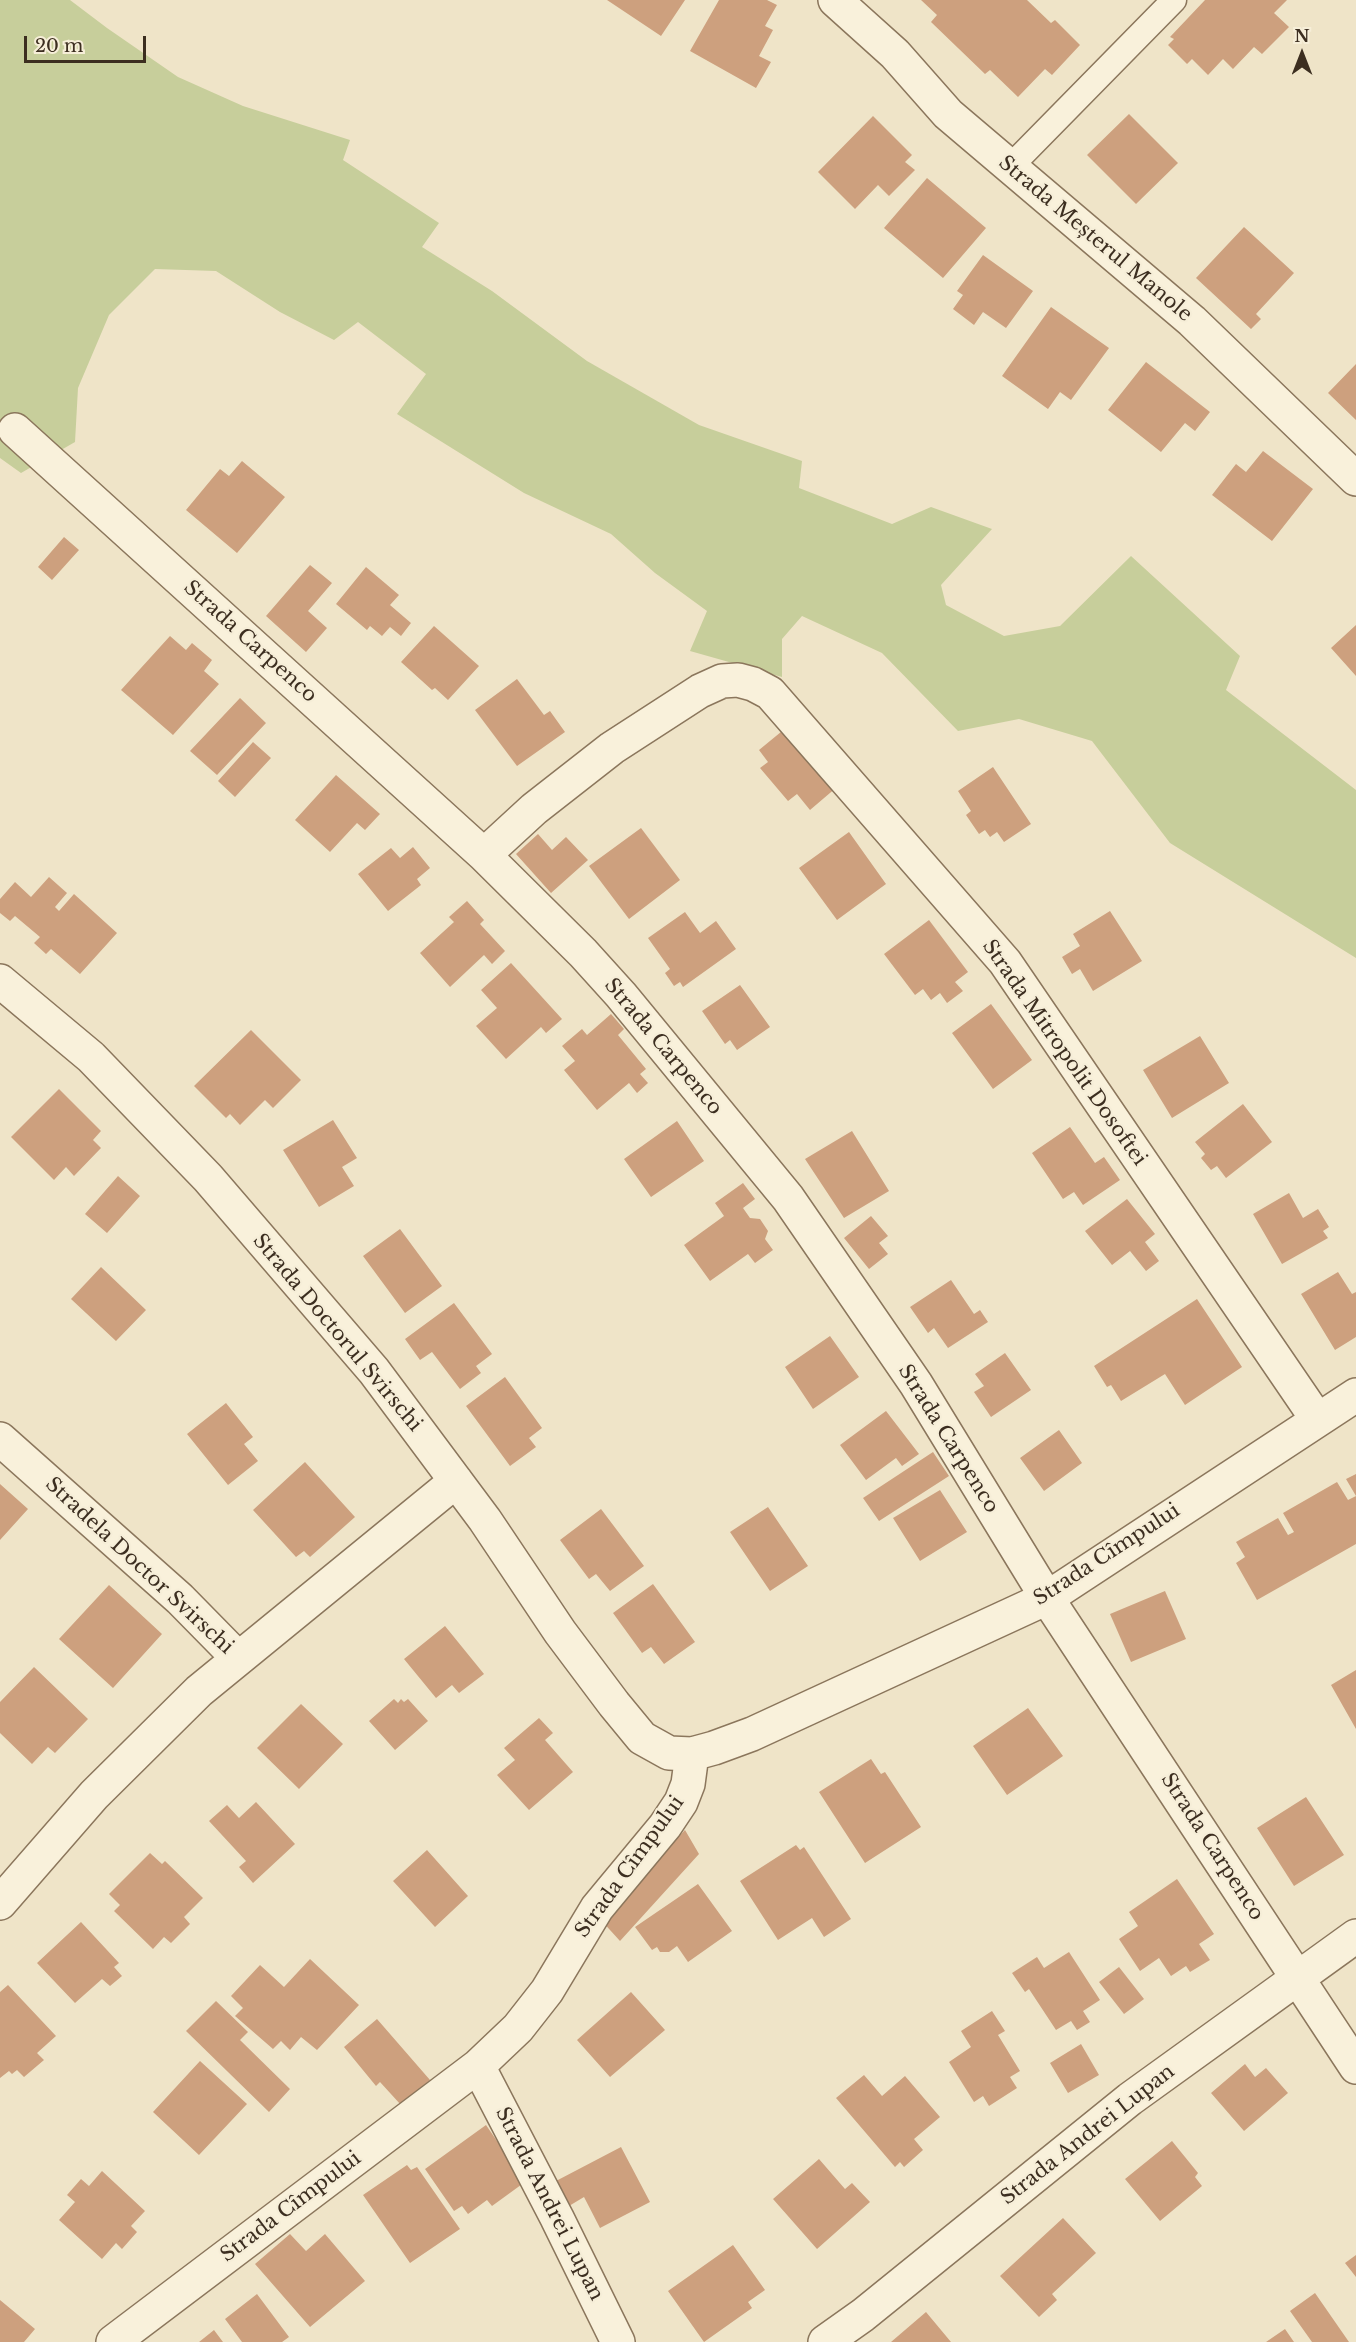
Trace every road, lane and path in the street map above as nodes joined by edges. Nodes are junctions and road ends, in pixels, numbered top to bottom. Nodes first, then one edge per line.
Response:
1 (835, 0) edge
2 (1174, 0) edge
3 (1010, 167) junction
4 (15, 430) dead end
5 (1356, 479) edge
6 (484, 855) junction
7 (0, 981) edge
8 (1356, 1395) edge
9 (1317, 1419) junction
10 (0, 1439) edge
11 (456, 1481) junction
12 (1047, 1598) junction
13 (238, 1658) junction
14 (692, 1754) junction
15 (0, 1903) edge
16 (1356, 1936) edge
17 (1299, 1978) junction
18 (478, 2066) junction
19 (1356, 2067) edge
20 (113, 2342) edge
21 (618, 2342) edge
22 (825, 2342) edge

1 - 3 street, Strada Meșterul Manole
2 - 3 lane
3 - 5 street, Strada Meșterul Manole
4 - 6 street, Strada Carpenco
6 - 9 street, Strada Mitropolit Dosoftei
6 - 12 street, Strada Carpenco
7 - 11 street, Strada Doctorul Svirschi
8 - 9 street, Strada Cîmpului
9 - 12 street, Strada Cîmpului
10 - 13 street, Stradela Doctor Svirschi
11 - 13 street
11 - 14 street, Strada Doctorul Svirschi
12 - 14 street, Strada Cîmpului
12 - 17 street, Strada Carpenco
13 - 15 street, Stradela Doctor Svirschi
14 - 18 street, Strada Cîmpului
16 - 17 street, Strada Andrei Lupan
17 - 19 street, Strada Carpenco
17 - 22 street, Strada Andrei Lupan
18 - 20 street, Strada Cîmpului
18 - 21 street, Strada Andrei Lupan

